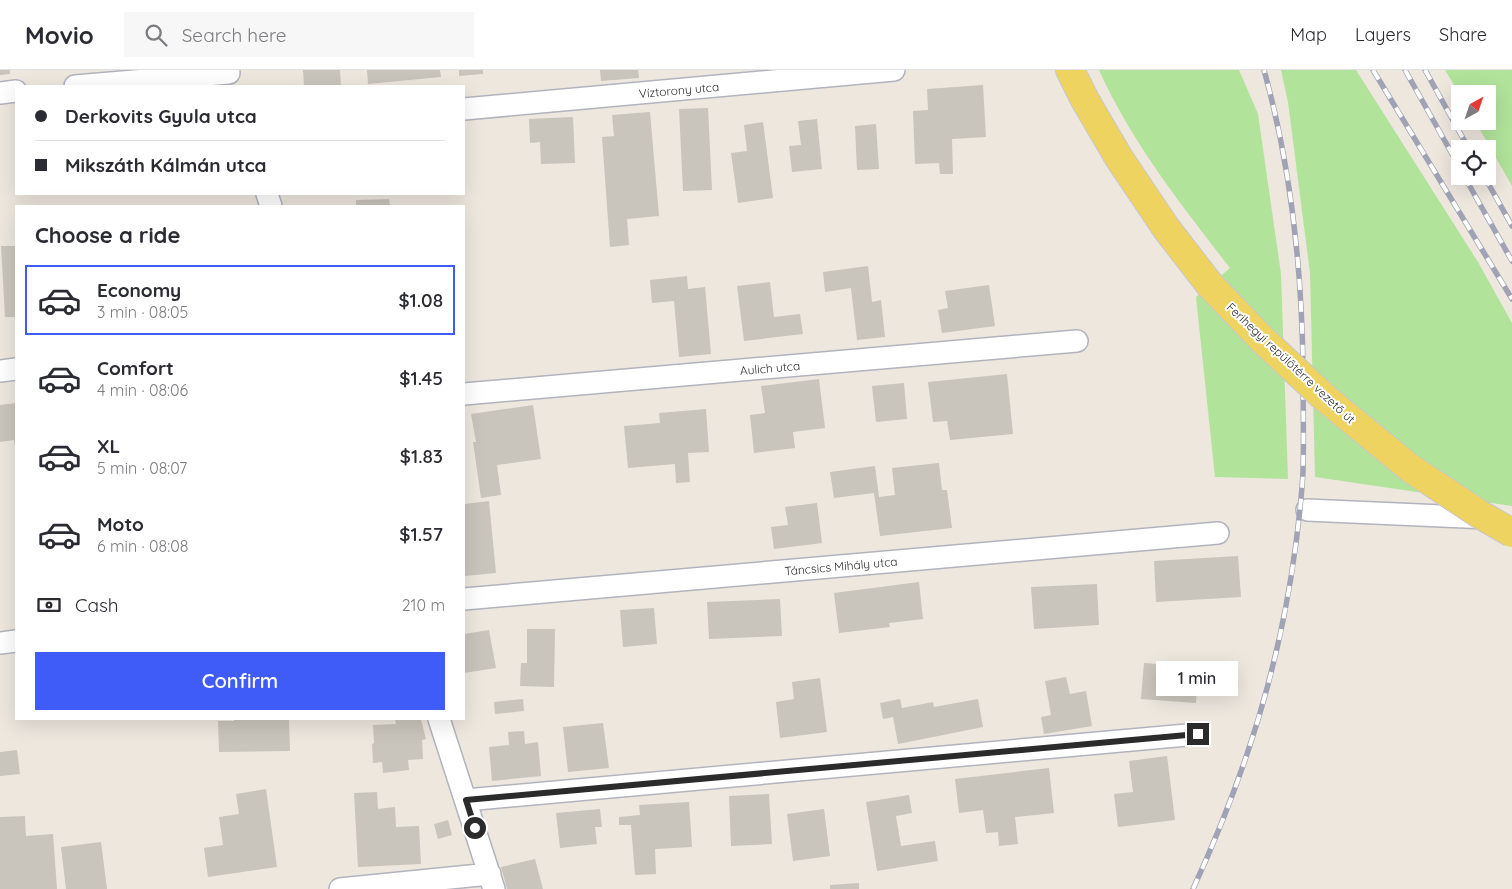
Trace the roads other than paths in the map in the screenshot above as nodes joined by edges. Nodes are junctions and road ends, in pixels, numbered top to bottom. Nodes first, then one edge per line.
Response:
1 (894, 70) edge
2 (1070, 70) edge
3 (230, 76) edge
4 (90, 85) edge
5 (15, 91) edge
6 (0, 93) edge
7 (465, 109) edge
8 (1077, 341) dead end
9 (15, 369) edge
10 (0, 371) edge
11 (465, 394) edge
12 (1307, 510) dead end
13 (1512, 519) edge
14 (1218, 533) dead end
15 (1512, 533) edge
16 (465, 599) edge
17 (15, 641) edge
18 (0, 643) edge
19 (439, 720) edge
20 (1198, 734) dead end
21 (466, 800) junction
22 (492, 882) edge
23 (340, 889) edge

1 - 7 street, Víztorony utca
2 - 15 main road, Ferihegyi repülőtérre vezető út, bridge
3 - 4 street
5 - 6 street
8 - 11 street, Aulich utca
9 - 10 street
12 - 13 street
14 - 16 street, Táncsics Mihály utca
17 - 18 street
19 - 21 street
20 - 21 street
21 - 22 street
22 - 23 street

